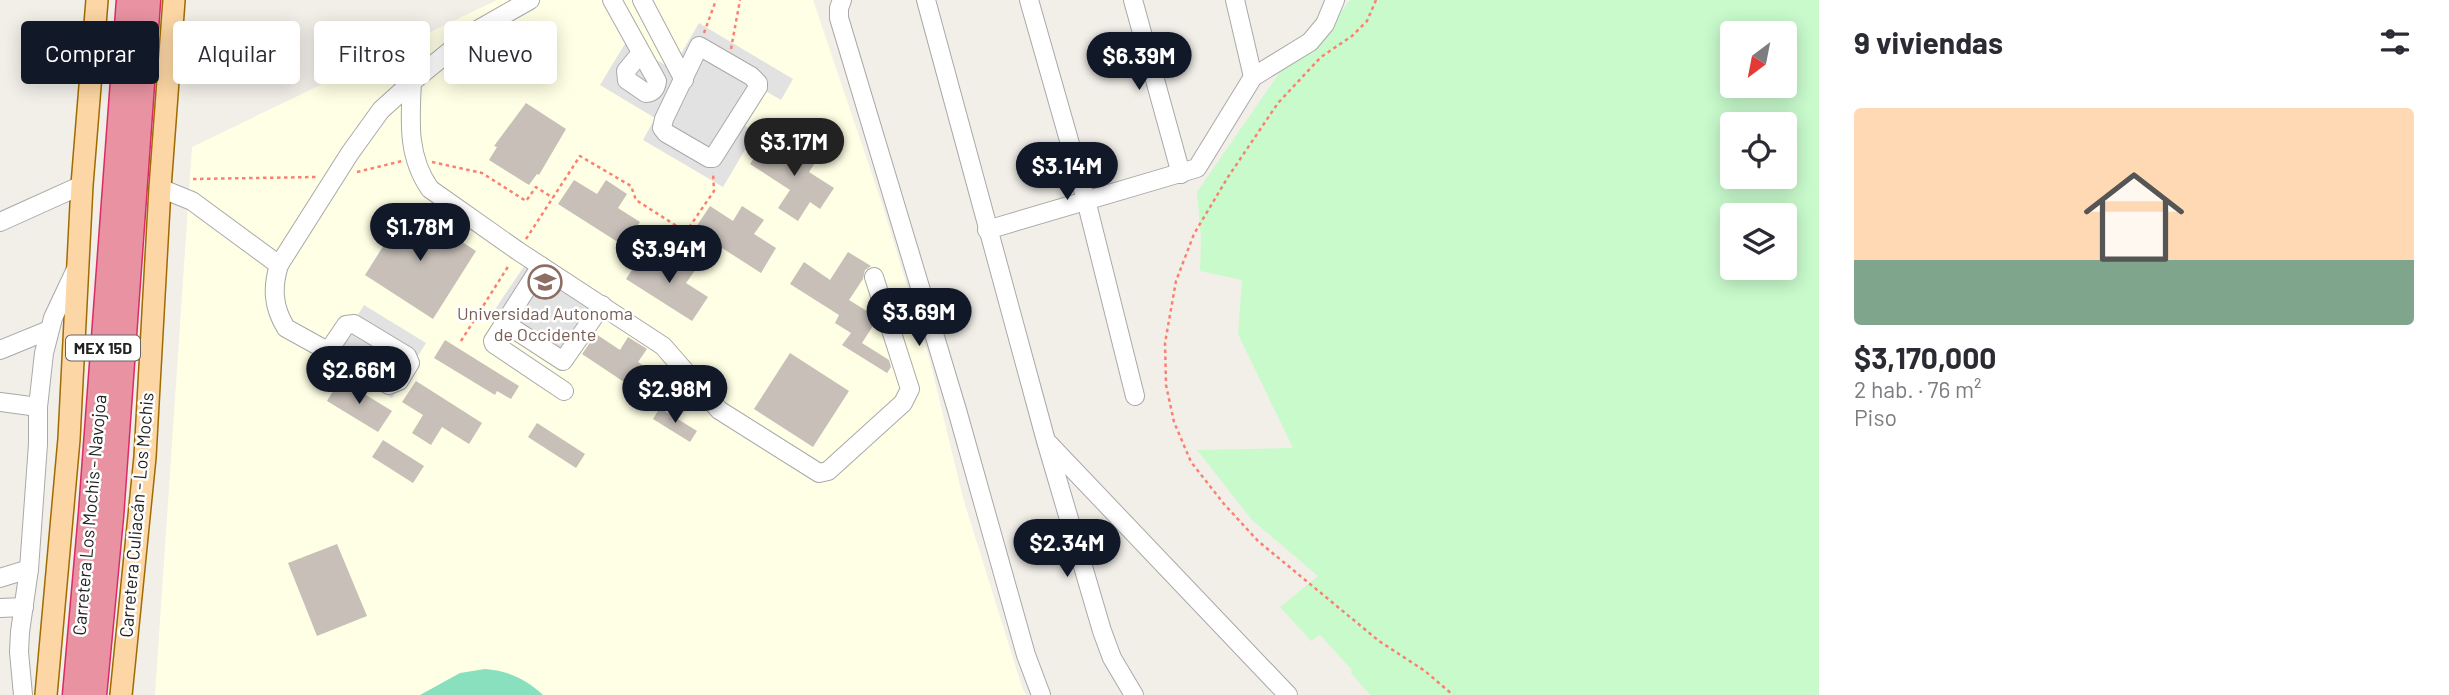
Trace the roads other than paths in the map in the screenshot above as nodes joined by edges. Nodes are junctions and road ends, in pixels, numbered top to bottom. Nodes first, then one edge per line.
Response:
1 (97, 0) edge
2 (174, 0) edge
3 (530, 0) edge
4 (612, 0) edge
5 (642, 0) edge
6 (842, 0) edge
7 (926, 0) edge
8 (1029, 0) edge
9 (1133, 0) edge
10 (1235, 0) edge
11 (1335, 0) edge
12 (139, 1) edge
13 (640, 54) dead end
14 (430, 67) edge
15 (1253, 77) junction
16 (684, 80) junction
17 (409, 84) edge
18 (411, 84) edge
19 (1181, 174) junction
20 (82, 185) junction
21 (160, 188) junction
22 (1086, 200) junction
23 (0, 222) edge
24 (987, 230) junction
25 (79, 262) junction
26 (279, 265) junction
27 (541, 266) junction
28 (874, 277) dead end
29 (602, 305) junction
30 (503, 322) junction
31 (49, 330) junction
32 (0, 350) edge
33 (329, 350) dead end
34 (564, 391) dead end
35 (1135, 396) dead end
36 (0, 402) edge
37 (38, 407) junction
38 (1046, 441) junction
39 (29, 569) junction
40 (0, 578) edge
41 (24, 607) junction
42 (0, 608) edge
43 (23, 695) edge
44 (46, 695) edge
45 (75, 695) edge
46 (94, 695) edge
47 (121, 695) edge
48 (1041, 695) edge
49 (1134, 695) edge
50 (1288, 695) edge

1 - 20 main road
2 - 21 main road, Carretera Culiacán - Los Mochis
3 - 14 street
4 - 13 street
5 - 16 street
6 - 48 street
7 - 24 street
8 - 22 street
9 - 19 street
10 - 15 street
11 - 15 street
12 - 45 highway, Carretera Los Mochis - Navojoa / MEX 15D
12 - 46 highway, Carretera Los Mochis - Navojoa / MEX 15D
15 - 19 street
16 - 16 street
17 - 26 street
18 - 27 street
19 - 22 street
20 - 23 street
20 - 25 main road
21 - 26 street
21 - 47 main road, Carretera Culiacán - Los Mochis
22 - 24 street
22 - 35 street
24 - 38 street
25 - 31 street
25 - 44 main road
26 - 33 street
27 - 29 street
27 - 30 street
28 - 29 street
29 - 30 street
30 - 34 street
31 - 32 street
31 - 37 street
36 - 37 street
37 - 39 street
38 - 49 street
38 - 50 street
39 - 40 street
39 - 41 street
41 - 42 street
41 - 43 street

